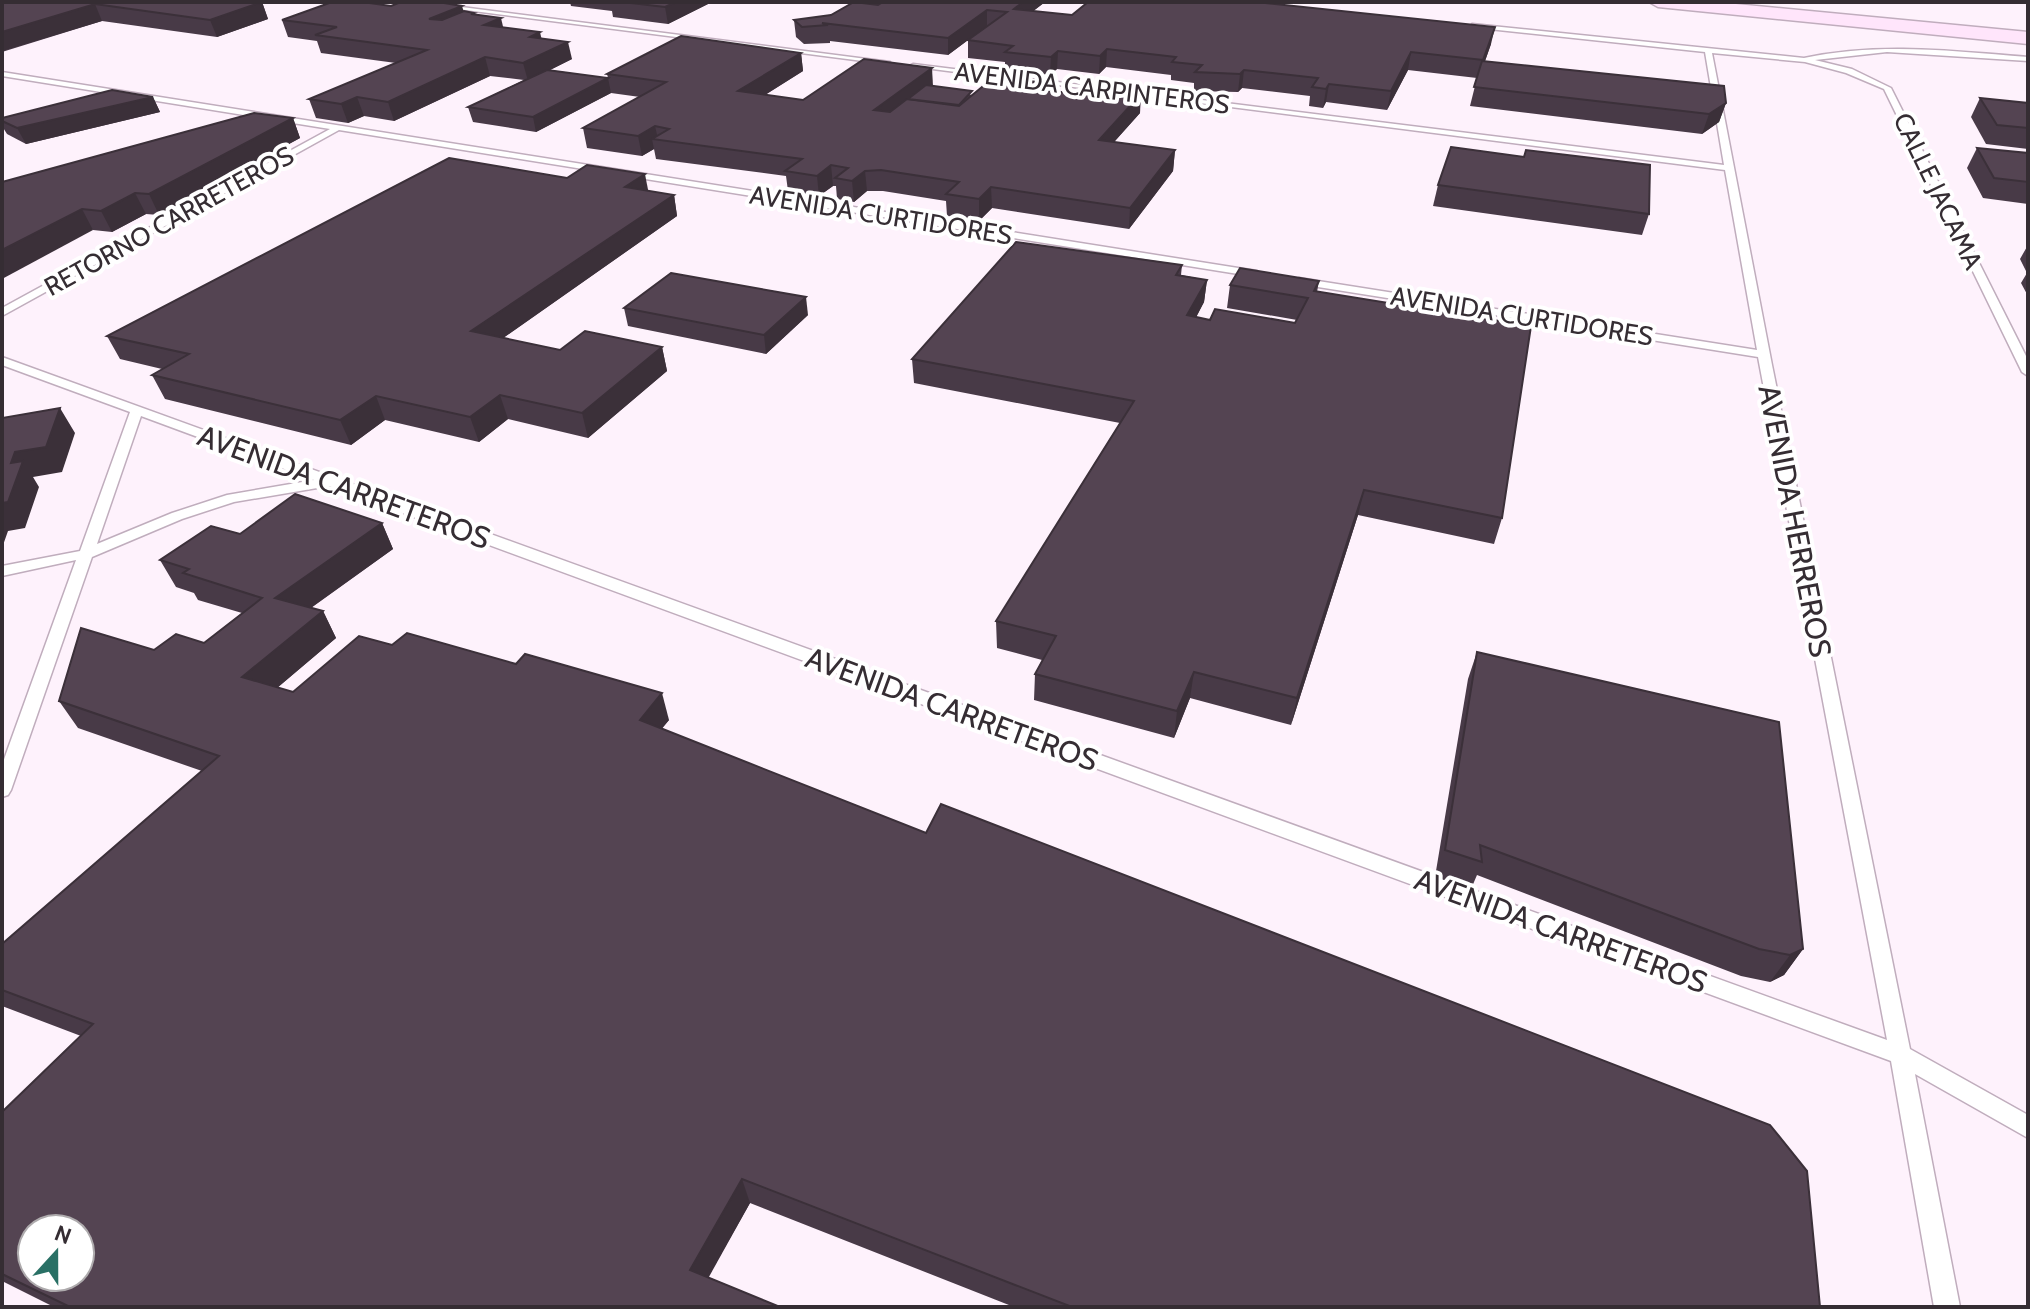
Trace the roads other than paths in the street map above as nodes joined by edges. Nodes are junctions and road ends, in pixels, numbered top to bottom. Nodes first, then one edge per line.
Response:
1 (407, 2) edge
2 (1658, 2) edge
3 (1747, 2) edge
4 (1460, 25) edge
5 (2028, 28) edge
6 (2028, 38) edge
7 (1708, 50) junction
8 (2028, 59) edge
9 (1804, 60) junction
10 (2, 74) edge
11 (271, 119) junction
12 (241, 127) edge
13 (336, 129) junction
14 (1729, 168) junction
15 (1276, 277) edge
16 (1291, 280) edge
17 (2, 313) edge
18 (1761, 354) junction
19 (2, 361) edge
20 (2028, 372) edge
21 (137, 411) junction
22 (330, 482) junction
23 (86, 554) junction
24 (2, 571) edge
25 (2, 790) edge
26 (1903, 1056) junction
27 (2028, 1127) edge
28 (1947, 1307) edge

1 - 14 lane, AVENIDA CARPINTEROS
2 - 6 main road
3 - 5 main road
4 - 7 lane
7 - 9 lane
7 - 14 lane, AVENIDA HERREROS
8 - 9 lane
9 - 20 lane, CALLE JACAMA
10 - 11 lane, AVENIDA CURTIDORES
11 - 12 lane
11 - 13 lane, AVENIDA CURTIDORES
13 - 15 lane, AVENIDA CURTIDORES
13 - 17 lane, RETORNO CARRETEROS
14 - 18 lane, AVENIDA HERREROS
16 - 18 lane, AVENIDA CURTIDORES
18 - 26 lane, AVENIDA HERREROS
19 - 21 lane, AVENIDA CARRETEROS
21 - 22 lane, AVENIDA CARRETEROS
21 - 23 lane
22 - 23 lane
22 - 26 lane, AVENIDA CARRETEROS
23 - 24 lane
23 - 25 lane
26 - 27 lane, AVENIDA CARRETEROS
26 - 28 lane, AVENIDA HERREROS

